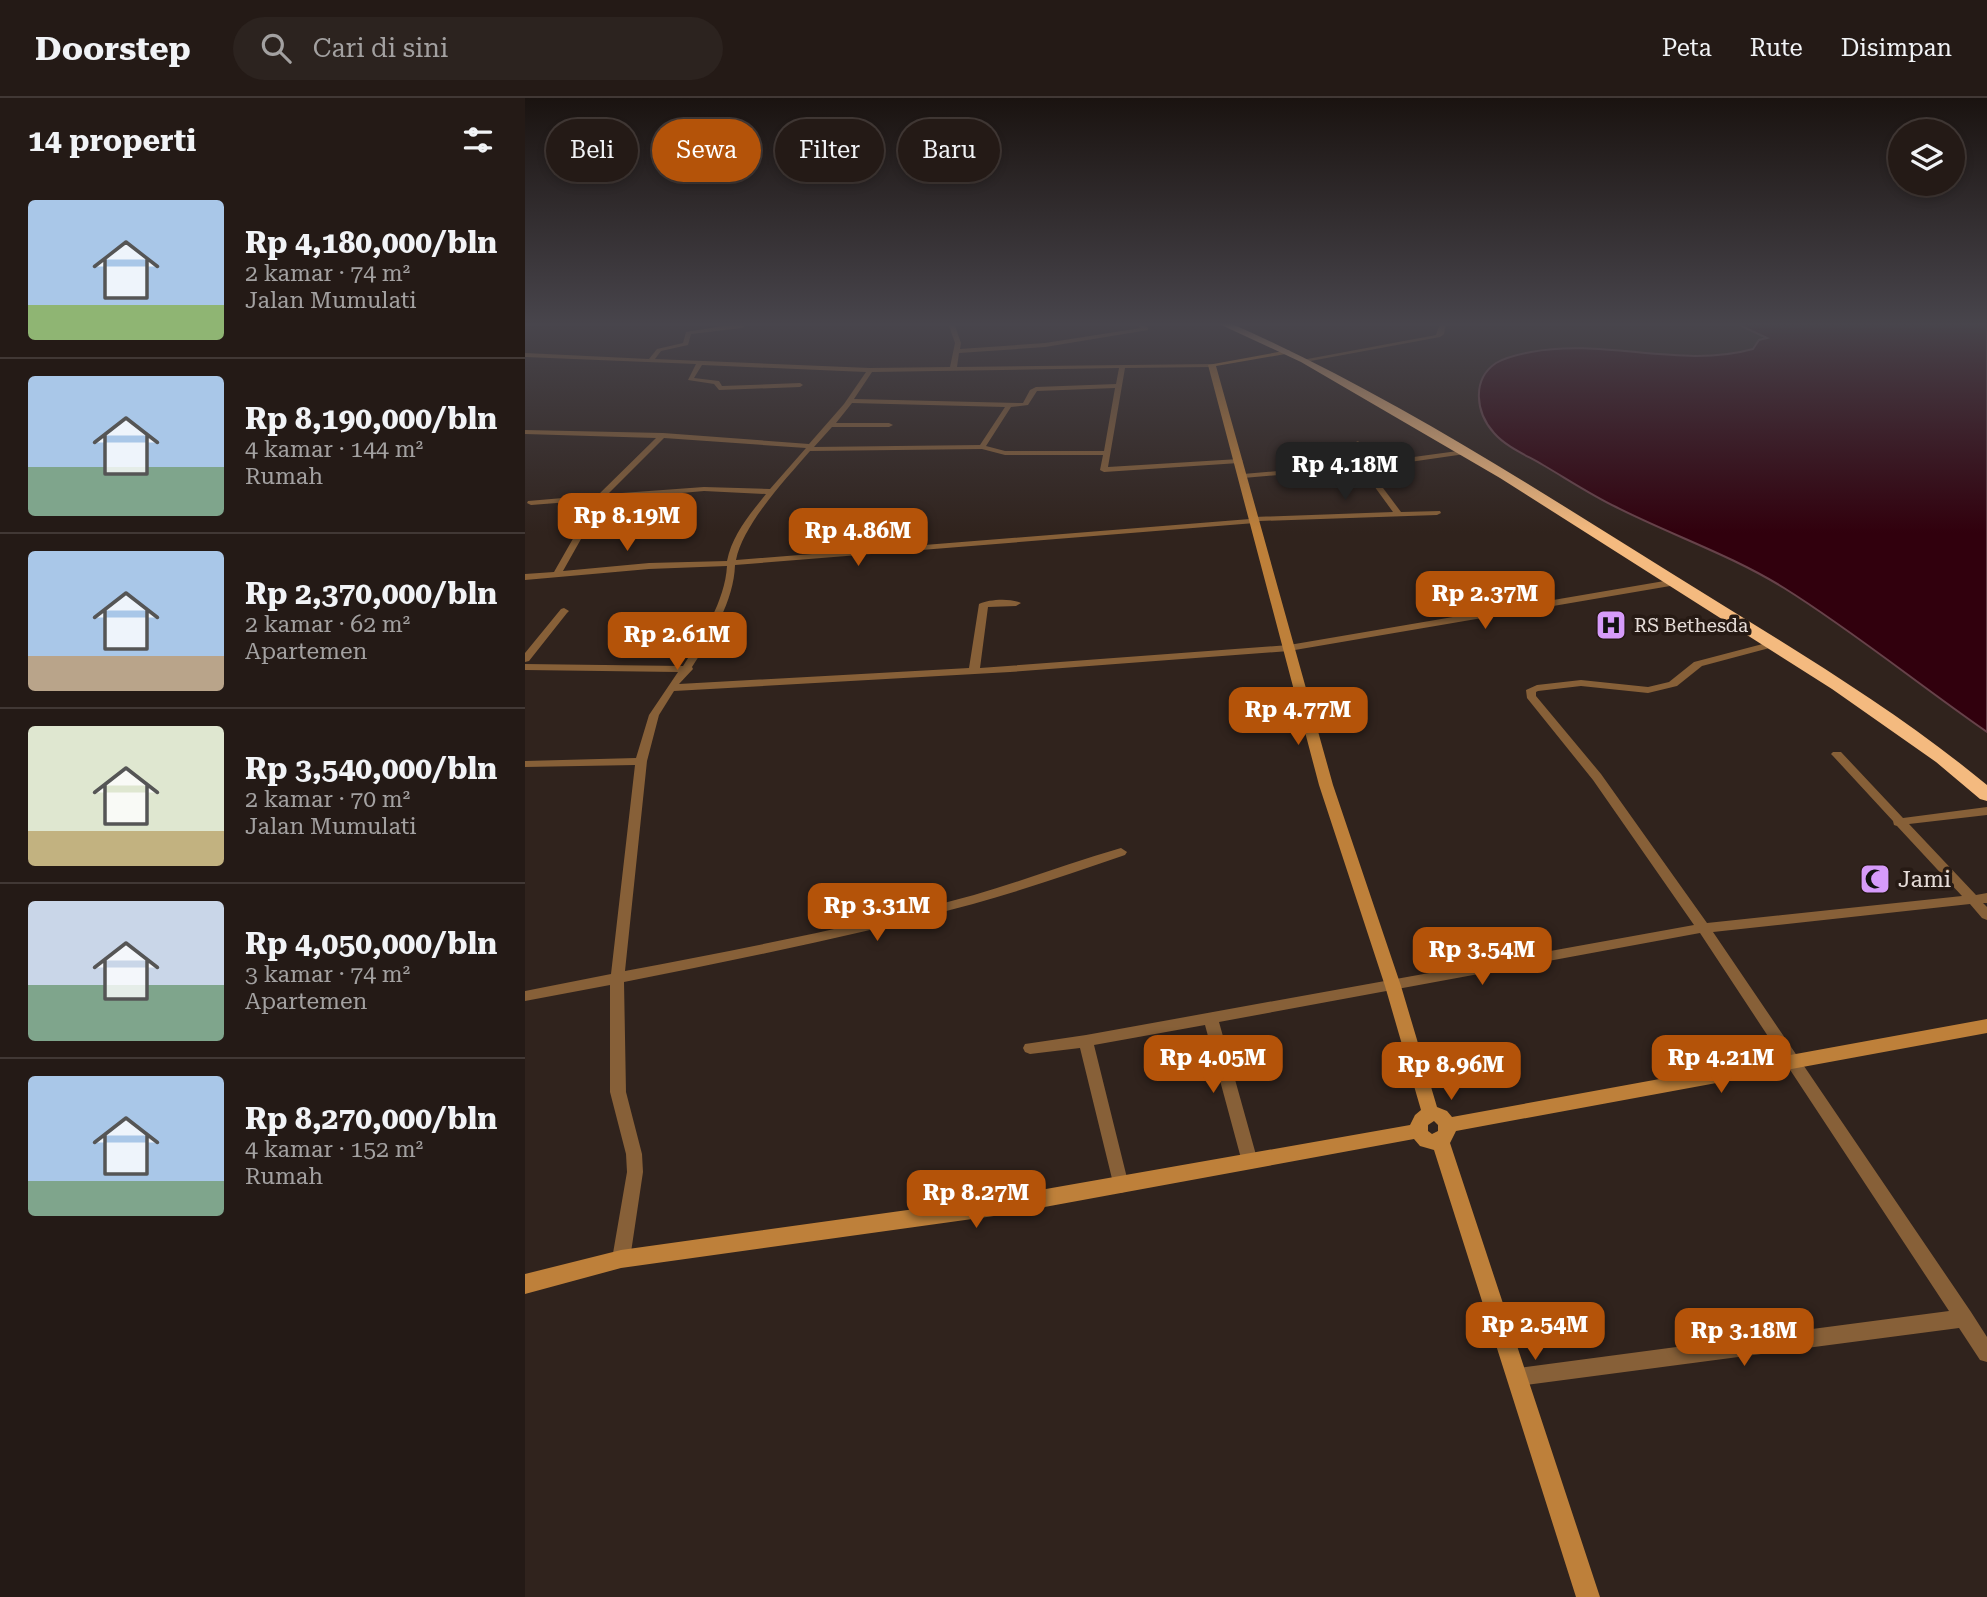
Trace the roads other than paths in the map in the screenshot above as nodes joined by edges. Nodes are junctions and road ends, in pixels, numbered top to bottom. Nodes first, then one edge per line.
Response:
1 (855, 393) edge
2 (1031, 393) edge
3 (1116, 393) edge
4 (1220, 393) edge
5 (1362, 393) edge
6 (850, 401) junction
7 (1009, 405) junction
8 (830, 425) junction
9 (889, 425) dead end
10 (525, 432) edge
11 (663, 435) junction
12 (1358, 443) dead end
13 (810, 447) junction
14 (982, 447) junction
15 (1465, 452) junction
16 (1108, 453) junction
17 (1239, 461) junction
18 (1376, 465) junction
19 (1363, 466) junction
20 (1243, 476) junction
21 (773, 492) junction
22 (600, 498) junction
23 (531, 503) dead end
24 (1437, 513) dead end
25 (1399, 515) junction
26 (1254, 520) junction
27 (731, 563) junction
28 (557, 574) junction
29 (525, 577) edge
30 (1676, 582) junction
31 (1016, 603) dead end
32 (564, 611) dead end
33 (1774, 644) junction
34 (1289, 648) junction
35 (525, 659) edge
36 (525, 667) edge
37 (688, 669) junction
38 (974, 671) junction
39 (671, 688) junction
40 (1837, 754) dead end
41 (641, 761) junction
42 (525, 764) edge
43 (1987, 795) edge
44 (1987, 811) edge
45 (1898, 821) junction
46 (1121, 852) dead end
47 (1979, 899) edge
48 (1987, 915) edge
49 (1703, 928) junction
50 (617, 978) junction
51 (1393, 986) junction
52 (525, 996) edge
53 (1211, 1019) junction
54 (1987, 1026) edge
55 (1086, 1041) junction
56 (1030, 1048) dead end
57 (1793, 1062) junction
58 (1431, 1115) junction
59 (1418, 1131) junction
60 (1444, 1133) junction
61 (1250, 1162) junction
62 (1121, 1186) junction
63 (621, 1259) junction
64 (525, 1284) edge
65 (1965, 1318) junction
66 (1987, 1353) edge
67 (1518, 1377) junction
68 (1588, 1597) edge

1 - 6 street
2 - 7 street
3 - 16 street
4 - 17 street
5 - 15 highway
6 - 7 street
6 - 8 street
7 - 14 street
8 - 9 street
8 - 13 street
10 - 11 street
11 - 13 street
11 - 22 street
12 - 18 street
13 - 14 street
13 - 21 street
14 - 16 street
15 - 18 street
15 - 30 highway
16 - 17 street
17 - 20 street
18 - 19 street
19 - 20 street
19 - 25 street
20 - 26 street
21 - 22 street
21 - 27 street
22 - 23 street
22 - 28 street
24 - 25 street
25 - 26 street
26 - 27 street
26 - 34 street
27 - 28 street
27 - 37 street
28 - 29 street
30 - 33 highway
30 - 34 street
31 - 38 street
32 - 35 street
33 - 43 highway
33 - 49 street
34 - 38 street
34 - 51 street
36 - 37 street
37 - 39 street
38 - 39 street
39 - 41 street
40 - 45 street
41 - 42 street
41 - 50 street
44 - 45 street
45 - 47 street
46 - 50 street
47 - 48 street
47 - 49 street
49 - 51 street
49 - 57 street
50 - 52 street
50 - 63 street
51 - 53 street
51 - 58 street
53 - 55 street
53 - 61 street
54 - 57 street
55 - 56 street
55 - 62 street
57 - 60 street
57 - 65 street
58 - 59 street
58 - 60 street
59 - 60 street
59 - 61 street
60 - 67 street
61 - 62 street
62 - 63 street
63 - 64 street
65 - 66 street
65 - 67 street
67 - 68 street

